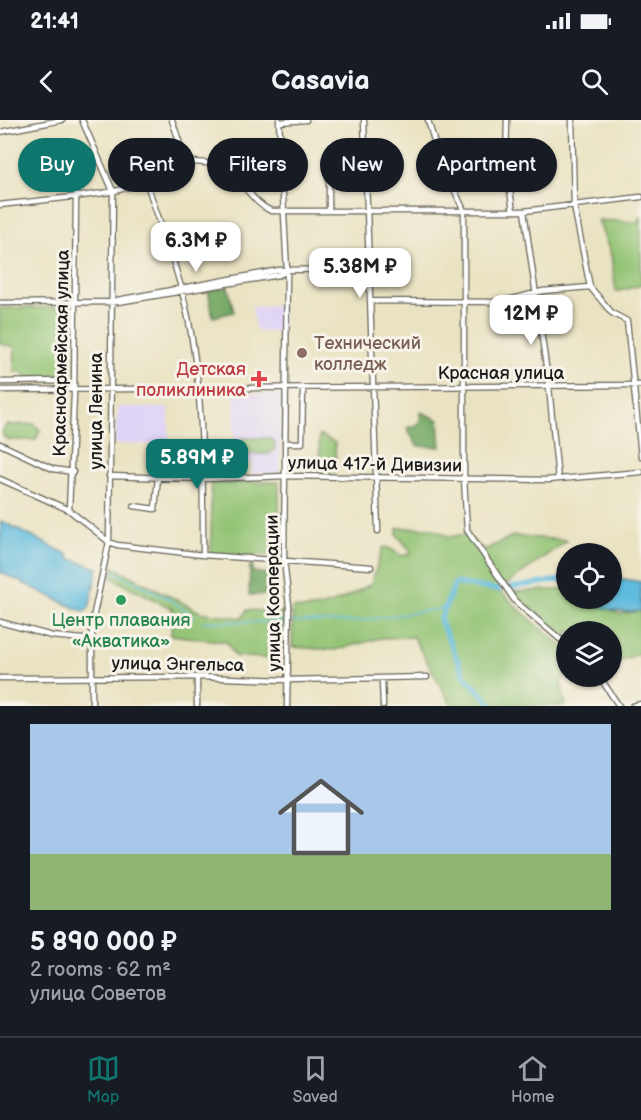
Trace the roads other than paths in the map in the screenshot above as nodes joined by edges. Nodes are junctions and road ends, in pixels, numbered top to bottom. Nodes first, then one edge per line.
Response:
1 (62, 120) edge
2 (82, 120) edge
3 (172, 120) edge
4 (306, 120) edge
5 (364, 120) edge
6 (428, 120) edge
7 (507, 120) edge
8 (572, 120) edge
9 (279, 121) edge
10 (0, 132) edge
11 (178, 138) edge
12 (195, 163) edge
13 (108, 180) edge
14 (108, 192) edge
15 (113, 192) edge
16 (150, 192) edge
17 (329, 192) edge
18 (76, 195) junction
19 (641, 197) edge
20 (0, 205) edge
21 (574, 206) junction
22 (284, 211) junction
23 (329, 211) junction
24 (369, 211) junction
25 (464, 211) junction
26 (524, 211) junction
27 (513, 212) junction
28 (370, 269) junction
29 (287, 271) junction
30 (590, 287) junction
31 (181, 289) junction
32 (534, 293) junction
33 (371, 301) junction
34 (110, 302) junction
35 (464, 302) junction
36 (0, 303) edge
37 (75, 304) junction
38 (0, 382) edge
39 (633, 386) junction
40 (641, 386) edge
41 (375, 387) junction
42 (464, 387) junction
43 (549, 387) junction
44 (109, 388) junction
45 (74, 389) junction
46 (196, 389) junction
47 (286, 389) junction
48 (303, 389) junction
49 (0, 390) edge
50 (285, 443) junction
51 (0, 444) edge
52 (641, 456) edge
53 (73, 471) junction
54 (641, 471) edge
55 (109, 476) junction
56 (285, 476) junction
57 (158, 477) junction
58 (377, 477) junction
59 (0, 479) edge
60 (202, 479) junction
61 (464, 479) junction
62 (558, 479) junction
63 (134, 506) dead end
64 (69, 510) junction
65 (109, 528) junction
66 (378, 531) dead end
67 (98, 532) junction
68 (109, 542) junction
69 (117, 545) junction
70 (203, 555) junction
71 (106, 558) junction
72 (284, 559) junction
73 (371, 567) dead end
74 (0, 622) edge
75 (556, 636) edge
76 (92, 640) junction
77 (92, 677) junction
78 (197, 677) junction
79 (427, 677) dead end
80 (0, 678) edge
81 (288, 680) junction
82 (382, 680) junction
83 (606, 687) edge
84 (641, 704) edge
85 (92, 706) edge
86 (197, 706) edge
87 (287, 706) edge
88 (383, 706) edge
89 (619, 706) edge
90 (633, 706) edge

1 - 10 street
2 - 13 street, улица Ленина
3 - 11 street
4 - 9 street
5 - 24 street
6 - 25 street
7 - 27 street
8 - 21 street
9 - 22 street, улица Кооперации
12 - 22 street
14 - 18 street
15 - 34 street, улица Ленина
16 - 31 street
17 - 23 street
18 - 20 street
18 - 37 street, Красноармейская улица
19 - 21 street
21 - 26 street
21 - 30 street
22 - 23 street
22 - 29 street, улица Кооперации
23 - 24 street
24 - 25 street
24 - 28 street
25 - 27 street
25 - 35 street
26 - 27 street
26 - 32 street
28 - 29 street
28 - 33 street
29 - 31 street
29 - 47 street, улица Кооперации
30 - 32 street
30 - 39 street
31 - 34 street
31 - 46 street
32 - 35 street
32 - 43 street
33 - 35 street
33 - 41 street
34 - 37 street
34 - 44 street, улица Ленина
35 - 42 street
36 - 37 street
37 - 45 street, Красноармейская улица
38 - 45 street
39 - 40 street, Красная улица
39 - 43 street, Красная улица
39 - 52 street
41 - 42 street, Красная улица
41 - 48 street, Красная улица
41 - 58 street
42 - 43 street, Красная улица
42 - 61 street
43 - 62 street
44 - 45 street, Красная улица
44 - 46 street, Красная улица
44 - 55 street, улица Ленина
45 - 49 street
45 - 53 street, Красноармейская улица
46 - 47 street, Красная улица
46 - 60 street
47 - 48 street, Красная улица
47 - 50 street, улица Кооперации
48 - 50 street
50 - 56 street, улица Кооперации
51 - 53 street
53 - 64 street, Красноармейская улица
54 - 62 street, улица 417-й Дивизии
55 - 57 street, улица 417-й Дивизии
55 - 65 street, улица Ленина
56 - 58 street, улица 417-й Дивизии
56 - 60 street, улица 417-й Дивизии
56 - 72 street, улица Кооперации
57 - 60 street, улица 417-й Дивизии
57 - 63 street
58 - 61 street, улица 417-й Дивизии
58 - 66 street
59 - 64 street
60 - 70 street
61 - 62 street, улица 417-й Дивизии
61 - 75 street
64 - 67 street
65 - 67 street
65 - 68 street, улица Ленина
67 - 68 street
68 - 69 street
68 - 71 street, улица Ленина
69 - 70 street
69 - 71 street
70 - 72 street
71 - 76 street, улица Ленина
72 - 73 street
72 - 81 street, улица Кооперации
74 - 76 street
76 - 77 street, улица Ленина
77 - 78 street, улица Энгельса
77 - 80 street, улица Энгельса
77 - 85 street, улица Ленина
78 - 81 street, улица Энгельса
78 - 86 street
79 - 82 street, улица Энгельса
81 - 82 street, улица Энгельса
81 - 87 street, улица Кооперации
82 - 88 street
83 - 89 street
84 - 90 street

